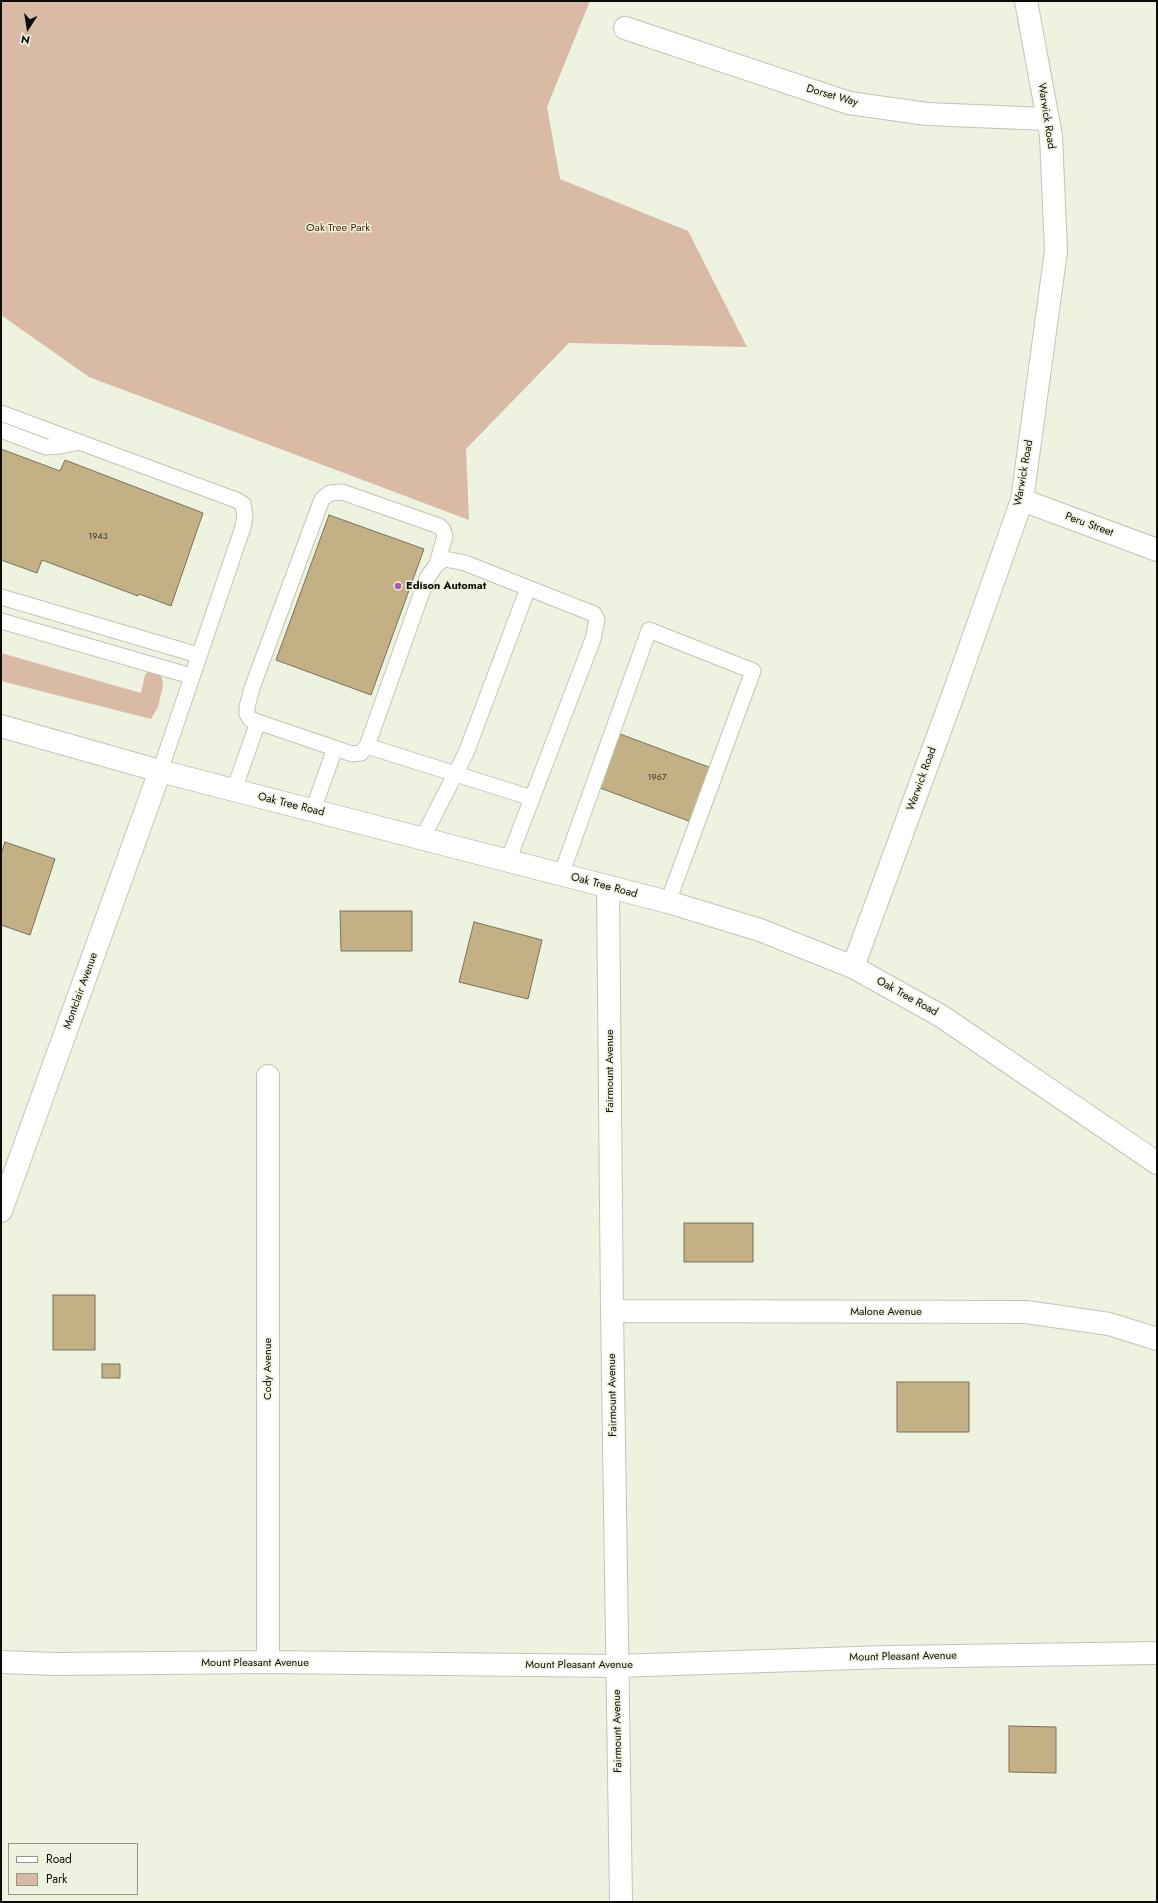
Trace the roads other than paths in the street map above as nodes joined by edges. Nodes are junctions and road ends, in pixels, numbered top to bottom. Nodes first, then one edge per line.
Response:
1 (1026, 1) edge
2 (625, 28) dead end
3 (1047, 120) junction
4 (1, 413) edge
5 (1, 430) edge
6 (78, 442) junction
7 (1022, 500) junction
8 (1157, 550) edge
9 (437, 564) junction
10 (528, 588) junction
11 (1, 597) edge
12 (1, 621) edge
13 (198, 655) junction
14 (191, 676) junction
15 (258, 722) junction
16 (1, 726) edge
17 (367, 746) junction
18 (335, 748) junction
19 (160, 771) junction
20 (455, 774) junction
21 (234, 790) junction
22 (532, 798) junction
23 (313, 810) junction
24 (422, 839) junction
25 (508, 861) junction
26 (561, 875) junction
27 (608, 887) junction
28 (668, 902) junction
29 (853, 968) junction
30 (268, 1076) dead end
31 (1157, 1163) edge
32 (1, 1211) edge
33 (612, 1312) junction
34 (1157, 1339) edge
35 (1157, 1653) edge
36 (1, 1662) edge
37 (268, 1662) junction
38 (616, 1666) junction
39 (621, 1902) edge

1 - 3 street, Warwick Road
2 - 3 street, Dorset Way
3 - 7 street, Warwick Road
4 - 6 lane
5 - 6 lane
6 - 13 lane
7 - 8 street, Peru Street
7 - 29 street, Warwick Road
9 - 10 lane
9 - 15 lane
9 - 17 lane
10 - 20 lane
10 - 22 lane
11 - 13 lane
12 - 14 lane
13 - 14 lane
14 - 19 lane
15 - 18 lane
15 - 21 lane
16 - 19 street, Oak Tree Road
17 - 18 lane
17 - 20 lane
18 - 23 lane
19 - 21 street, Oak Tree Road
19 - 32 street, Montclair Avenue
20 - 22 lane
20 - 24 lane
21 - 23 street, Oak Tree Road
22 - 25 lane
23 - 24 street, Oak Tree Road
24 - 25 street, Oak Tree Road
25 - 26 street, Oak Tree Road
26 - 27 street, Oak Tree Road
26 - 28 lane
27 - 28 street, Oak Tree Road
27 - 33 street, Fairmount Avenue
28 - 29 street, Oak Tree Road
29 - 31 street, Oak Tree Road
30 - 37 street, Cody Avenue
33 - 34 street, Malone Avenue
33 - 38 street, Fairmount Avenue
35 - 38 street, Mount Pleasant Avenue
36 - 37 street, Mount Pleasant Avenue
37 - 38 street, Mount Pleasant Avenue
38 - 39 street, Fairmount Avenue

